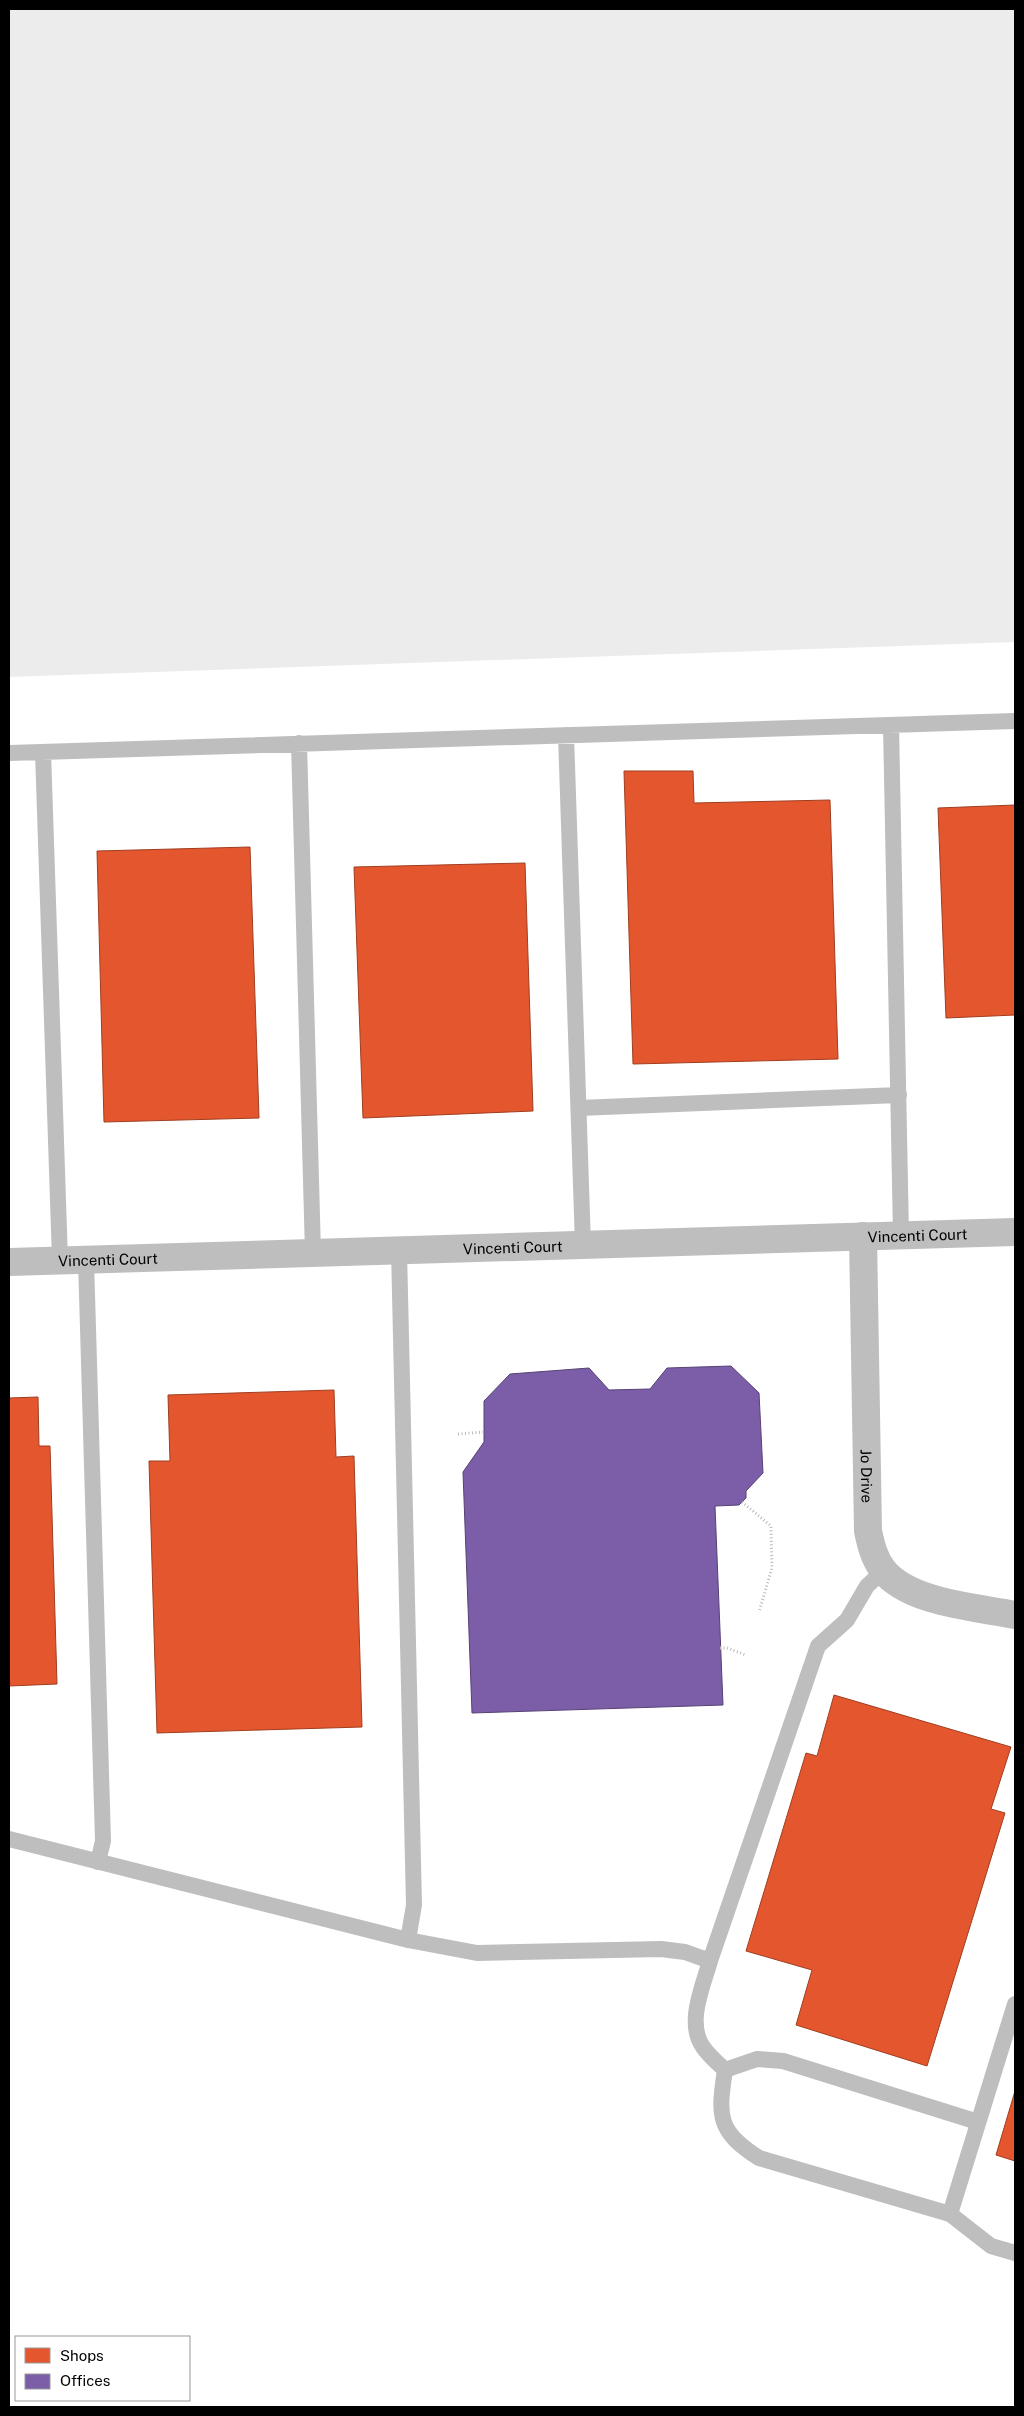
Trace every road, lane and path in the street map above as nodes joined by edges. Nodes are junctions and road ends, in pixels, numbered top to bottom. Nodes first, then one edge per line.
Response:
1 (1015, 721) edge
2 (891, 725) junction
3 (566, 735) junction
4 (300, 743) junction
5 (43, 752) junction
6 (9, 753) edge
7 (899, 1095) junction
8 (579, 1108) junction
9 (1015, 1232) edge
10 (864, 1236) junction
11 (901, 1236) junction
12 (583, 1245) junction
13 (399, 1250) junction
14 (313, 1253) junction
15 (73, 1260) junction
16 (9, 1262) edge
17 (484, 1432) dead end
18 (458, 1434) dead end
19 (742, 1502) dead end
20 (883, 1571) junction
21 (759, 1612) dead end
22 (1015, 1615) edge
23 (720, 1648) dead end
24 (746, 1655) dead end
25 (9, 1839) edge
26 (98, 1862) junction
27 (408, 1940) junction
28 (710, 1961) junction
29 (1015, 2004) edge
30 (725, 2070) junction
31 (978, 2122) junction
32 (950, 2214) junction
33 (1015, 2253) edge

1 - 2 lane
2 - 3 lane
2 - 7 lane
3 - 4 lane
3 - 8 lane
4 - 5 lane
4 - 14 lane
5 - 6 lane
5 - 15 lane
7 - 8 lane
7 - 11 lane
8 - 12 lane
9 - 11 street, Vincenti Court
10 - 11 street, Vincenti Court
10 - 12 street, Vincenti Court
10 - 20 street, Jo Drive
12 - 13 street, Vincenti Court
13 - 14 street, Vincenti Court
13 - 27 lane
14 - 15 street, Vincenti Court
15 - 16 street, Vincenti Court
15 - 26 lane
17 - 18 path
19 - 21 path
20 - 22 street, Jo Drive
20 - 28 lane
23 - 24 path
25 - 26 lane
26 - 27 lane
27 - 28 lane
28 - 30 lane
29 - 31 lane
30 - 31 lane
30 - 32 lane
31 - 32 lane
32 - 33 lane

